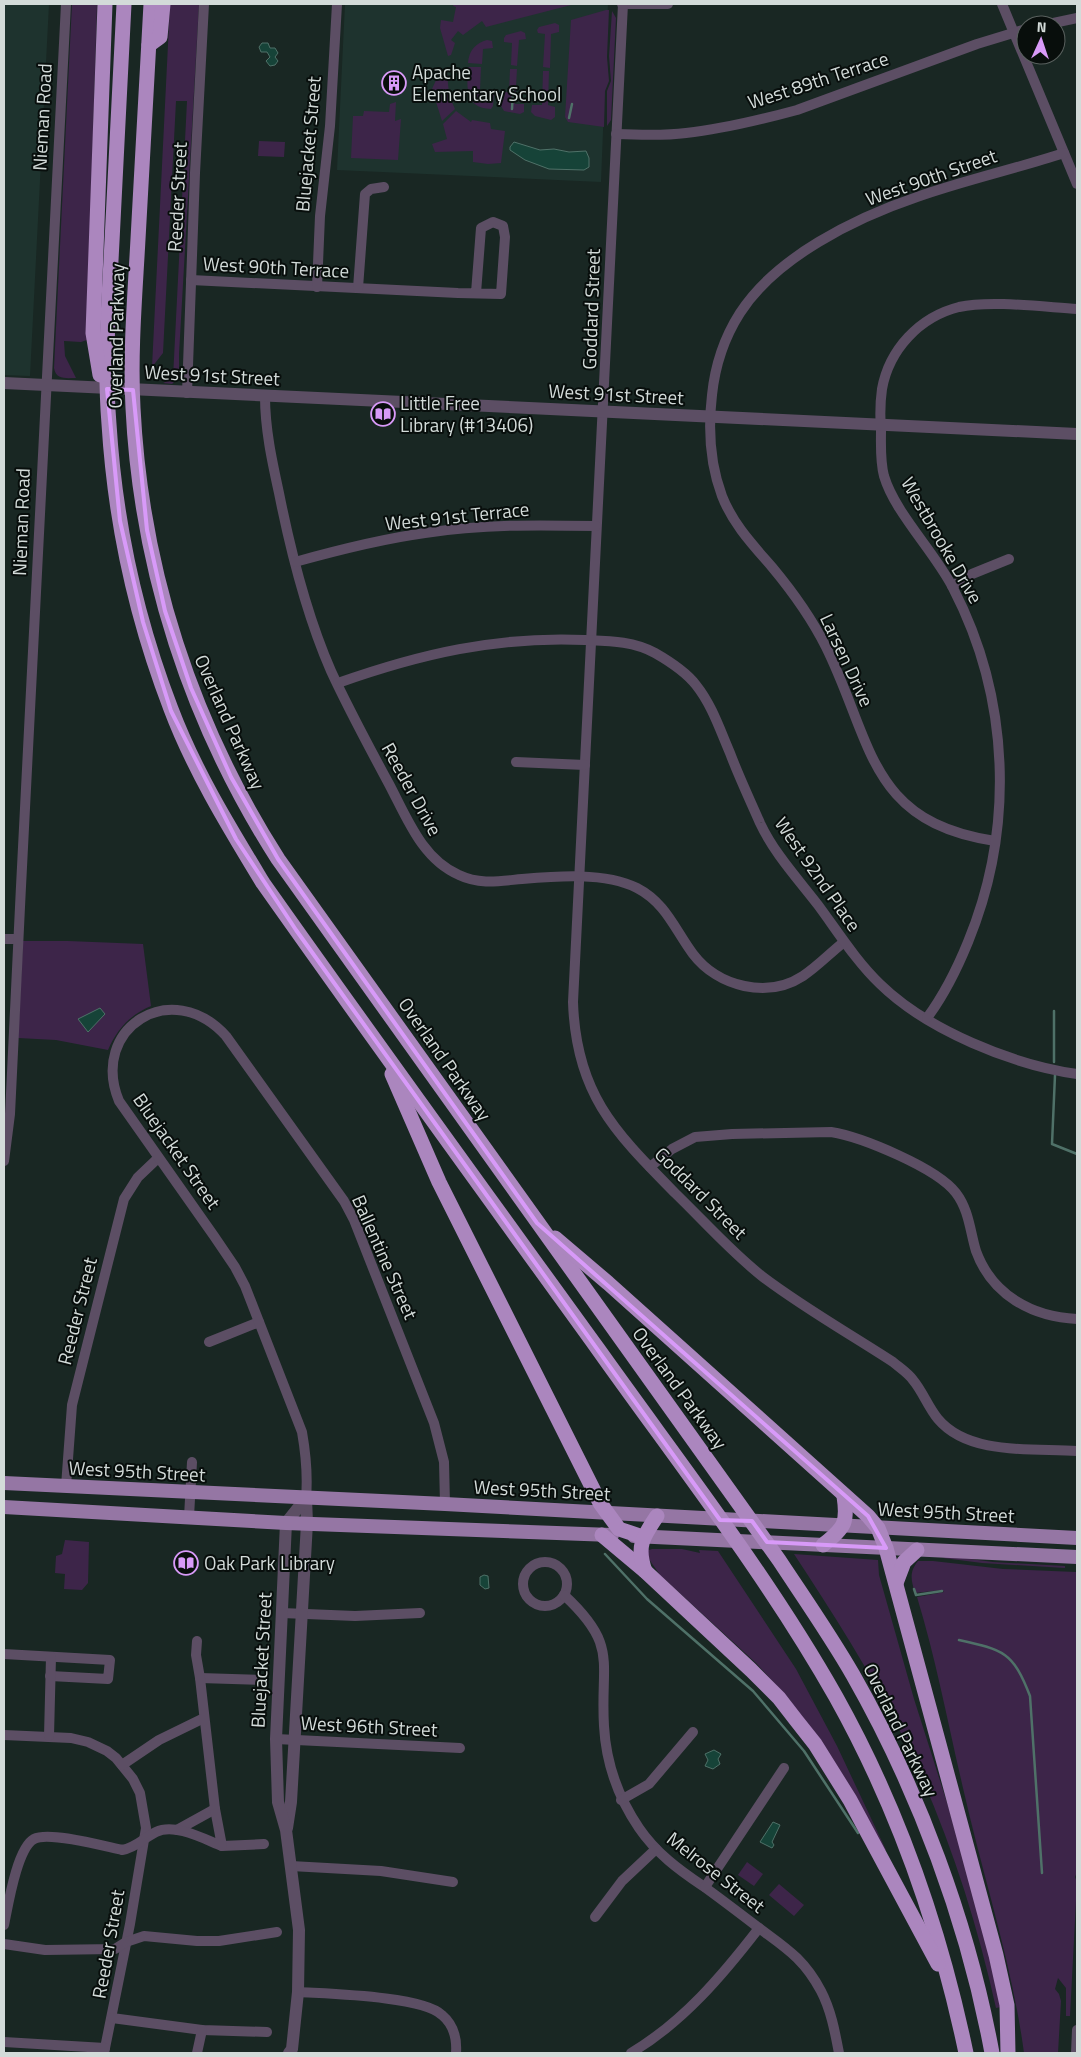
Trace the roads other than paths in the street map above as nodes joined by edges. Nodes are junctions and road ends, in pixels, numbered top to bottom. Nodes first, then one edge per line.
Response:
1 (66, 4) edge
2 (106, 4) edge
3 (124, 4) edge
4 (151, 4) edge
5 (163, 4) edge
6 (204, 4) edge
7 (338, 4) edge
8 (622, 4) edge
9 (668, 4) edge
10 (1002, 4) edge
11 (1016, 31) edge
12 (1013, 32) junction
13 (149, 44) junction
14 (616, 134) junction
15 (1064, 153) junction
16 (1077, 184) edge
17 (384, 187) dead end
18 (191, 280) junction
19 (317, 287) junction
20 (358, 288) junction
21 (476, 293) junction
22 (1077, 309) edge
23 (4, 383) edge
24 (45, 385) junction
25 (187, 393) junction
26 (265, 396) junction
27 (603, 412) junction
28 (710, 417) junction
29 (108, 423) junction
30 (880, 425) junction
31 (1077, 434) edge
32 (596, 526) junction
33 (1009, 559) dead end
34 (295, 562) junction
35 (952, 586) junction
36 (592, 640) junction
37 (338, 683) junction
38 (516, 762) dead end
39 (584, 765) junction
40 (995, 841) junction
41 (579, 877) junction
42 (4, 938) edge
43 (18, 939) junction
44 (844, 942) junction
45 (160, 1011) joint
46 (927, 1018) junction
47 (381, 1048) junction
48 (1077, 1074) edge
49 (158, 1158) junction
50 (4, 1161) edge
51 (650, 1167) junction
52 (536, 1223) junction
53 (1077, 1319) edge
54 (259, 1322) junction
55 (209, 1342) dead end
56 (1077, 1450) edge
57 (192, 1462) dead end
58 (4, 1483) edge
59 (66, 1486) junction
60 (190, 1493) junction
61 (844, 1496) junction
62 (306, 1498) junction
63 (445, 1504) junction
64 (4, 1507) edge
65 (605, 1512) junction
66 (188, 1517) junction
67 (662, 1517) junction
68 (286, 1523) junction
69 (307, 1523) junction
70 (844, 1526) junction
71 (878, 1528) junction
72 (602, 1535) junction
73 (643, 1537) junction
74 (1077, 1538) edge
75 (821, 1544) junction
76 (886, 1548) junction
77 (917, 1550) junction
78 (1077, 1557) edge
79 (645, 1571) junction
80 (896, 1583) junction
81 (564, 1595) junction
82 (282, 1613) junction
83 (420, 1613) dead end
84 (302, 1614) junction
85 (197, 1641) dead end
86 (4, 1654) edge
87 (51, 1657) junction
88 (50, 1676) junction
89 (200, 1678) junction
90 (263, 1680) dead end
91 (204, 1718) junction
92 (693, 1732) dead end
93 (4, 1735) edge
94 (49, 1736) junction
95 (276, 1739) junction
96 (294, 1740) junction
97 (460, 1748) dead end
98 (122, 1765) junction
99 (784, 1768) dead end
100 (622, 1800) junction
101 (216, 1809) junction
102 (177, 1830) junction
103 (286, 1830) junction
104 (144, 1840) junction
105 (264, 1844) dead end
106 (222, 1846) junction
107 (656, 1849) junction
108 (291, 1866) junction
109 (453, 1882) dead end
110 (705, 1887) junction
111 (595, 1917) dead end
112 (4, 1926) edge
113 (759, 1928) junction
114 (277, 1932) dead end
115 (126, 1942) junction
116 (4, 1944) edge
117 (951, 1987) junction
118 (298, 1992) junction
119 (112, 2018) junction
120 (202, 2030) junction
121 (1077, 2030) edge
122 (267, 2032) dead end
123 (4, 2042) edge
124 (104, 2050) edge
125 (292, 2052) edge
126 (197, 2053) edge
127 (456, 2053) edge
128 (631, 2053) edge
129 (839, 2053) edge
130 (966, 2053) edge
131 (992, 2053) edge
132 (1008, 2053) edge
133 (1076, 2053) edge

1 - 24 street, Nieman Road
2 - 29 highway
3 - 29 highway, Overland Parkway
4 - 13 highway, Overland Parkway
5 - 13 highway
6 - 18 street, Reeder Street
7 - 19 street, Bluejacket Street
8 - 9 street
8 - 14 street, Goddard Street
10 - 12 street
11 - 12 street, West 89th Terrace
12 - 14 street, West 89th Terrace
12 - 15 street
13 - 52 highway, Overland Parkway
14 - 27 street, Goddard Street
15 - 16 street
15 - 28 street, West 90th Street
17 - 20 street, West 90th Terrace
18 - 19 street, West 90th Terrace
18 - 25 street, Reeder Street
19 - 20 street, West 90th Terrace
20 - 21 street, West 90th Terrace
21 - 21 street, West 90th Terrace
22 - 30 street, Westbrooke Drive
23 - 24 street, West 91st Street
24 - 25 street, West 91st Street
24 - 43 street, Nieman Road
25 - 26 street, West 91st Street
26 - 27 street, West 91st Street
26 - 34 street, Reeder Drive
27 - 28 street, West 91st Street
27 - 32 street, Goddard Street
28 - 30 street, West 91st Street
28 - 40 street, Larsen Drive
29 - 47 highway, Overland Parkway
30 - 31 street, West 91st Street
30 - 35 street, Westbrooke Drive
32 - 34 street, West 91st Terrace
32 - 36 street, Goddard Street
33 - 35 street
34 - 37 street, Reeder Drive
35 - 40 street, Westbrooke Drive
36 - 37 street, West 92nd Place
36 - 39 street, Goddard Street
36 - 44 street, West 92nd Place
37 - 41 street, Reeder Drive
38 - 39 street
39 - 41 street, Goddard Street
40 - 46 street, Westbrooke Drive
41 - 44 street, Reeder Drive
41 - 51 street, Goddard Street
42 - 43 street
43 - 50 street, Nieman Road
44 - 46 street, West 92nd Place
45 - 49 street, Bluejacket Street
45 - 63 street, Ballentine Street
46 - 48 street, West 92nd Place
47 - 65 highway
47 - 117 highway, Overland Parkway
49 - 54 street, Bluejacket Street
49 - 59 street, Reeder Street
51 - 53 street
51 - 56 street, Goddard Street
52 - 61 highway
52 - 131 highway, Overland Parkway
54 - 55 street
54 - 62 street, Bluejacket Street
57 - 60 street
58 - 59 main road, West 95th Street
59 - 60 main road, West 95th Street
60 - 62 main road, West 95th Street
60 - 66 street
61 - 70 highway
61 - 71 highway
62 - 63 main road, West 95th Street
62 - 68 street
62 - 69 street, Bluejacket Street
63 - 65 main road, West 95th Street
64 - 66 main road, West 95th Street
65 - 67 main road, West 95th Street
65 - 73 highway
66 - 68 main road, West 95th Street
67 - 70 main road, West 95th Street
67 - 73 highway
68 - 69 main road, West 95th Street
68 - 82 street, Bluejacket Street
69 - 72 main road, West 95th Street
69 - 84 street, Bluejacket Street
70 - 71 main road, West 95th Street
70 - 75 highway
71 - 74 main road, West 95th Street
71 - 76 highway
72 - 73 main road, West 95th Street
72 - 79 highway
73 - 75 main road, West 95th Street
73 - 79 highway
75 - 76 main road, West 95th Street
76 - 77 main road, West 95th Street
76 - 80 highway
77 - 78 main road, West 95th Street
77 - 80 highway
79 - 117 highway
80 - 132 highway
81 - 81 street
81 - 100 street, Melrose Street
82 - 84 street
82 - 95 street, Bluejacket Street
83 - 84 street
84 - 96 street, Bluejacket Street
85 - 89 street
86 - 87 street
87 - 88 street
87 - 88 street
88 - 94 street
89 - 90 street
89 - 91 street
91 - 98 street
91 - 101 street
92 - 100 street
93 - 94 street
94 - 98 street
95 - 96 street, West 96th Street
95 - 103 street, Bluejacket Street
96 - 97 street, West 96th Street
96 - 103 street, Bluejacket Street
98 - 104 street, Reeder Street
99 - 110 street
100 - 107 street, Melrose Street
101 - 102 street
101 - 106 street
102 - 104 street
102 - 106 street
103 - 108 street, Bluejacket Street
104 - 112 street
104 - 115 street, Reeder Street
105 - 106 street
107 - 110 street, Melrose Street
107 - 111 street
108 - 109 street
108 - 118 street, Bluejacket Street
110 - 113 street, Melrose Street
113 - 128 street
113 - 129 street, Melrose Street
114 - 115 street
115 - 116 street
115 - 119 street, Reeder Street
117 - 130 highway, Overland Parkway
118 - 125 street, Bluejacket Street
118 - 127 street
119 - 120 street
119 - 124 street, Reeder Street
120 - 122 street
120 - 126 street
121 - 133 street
123 - 124 street

